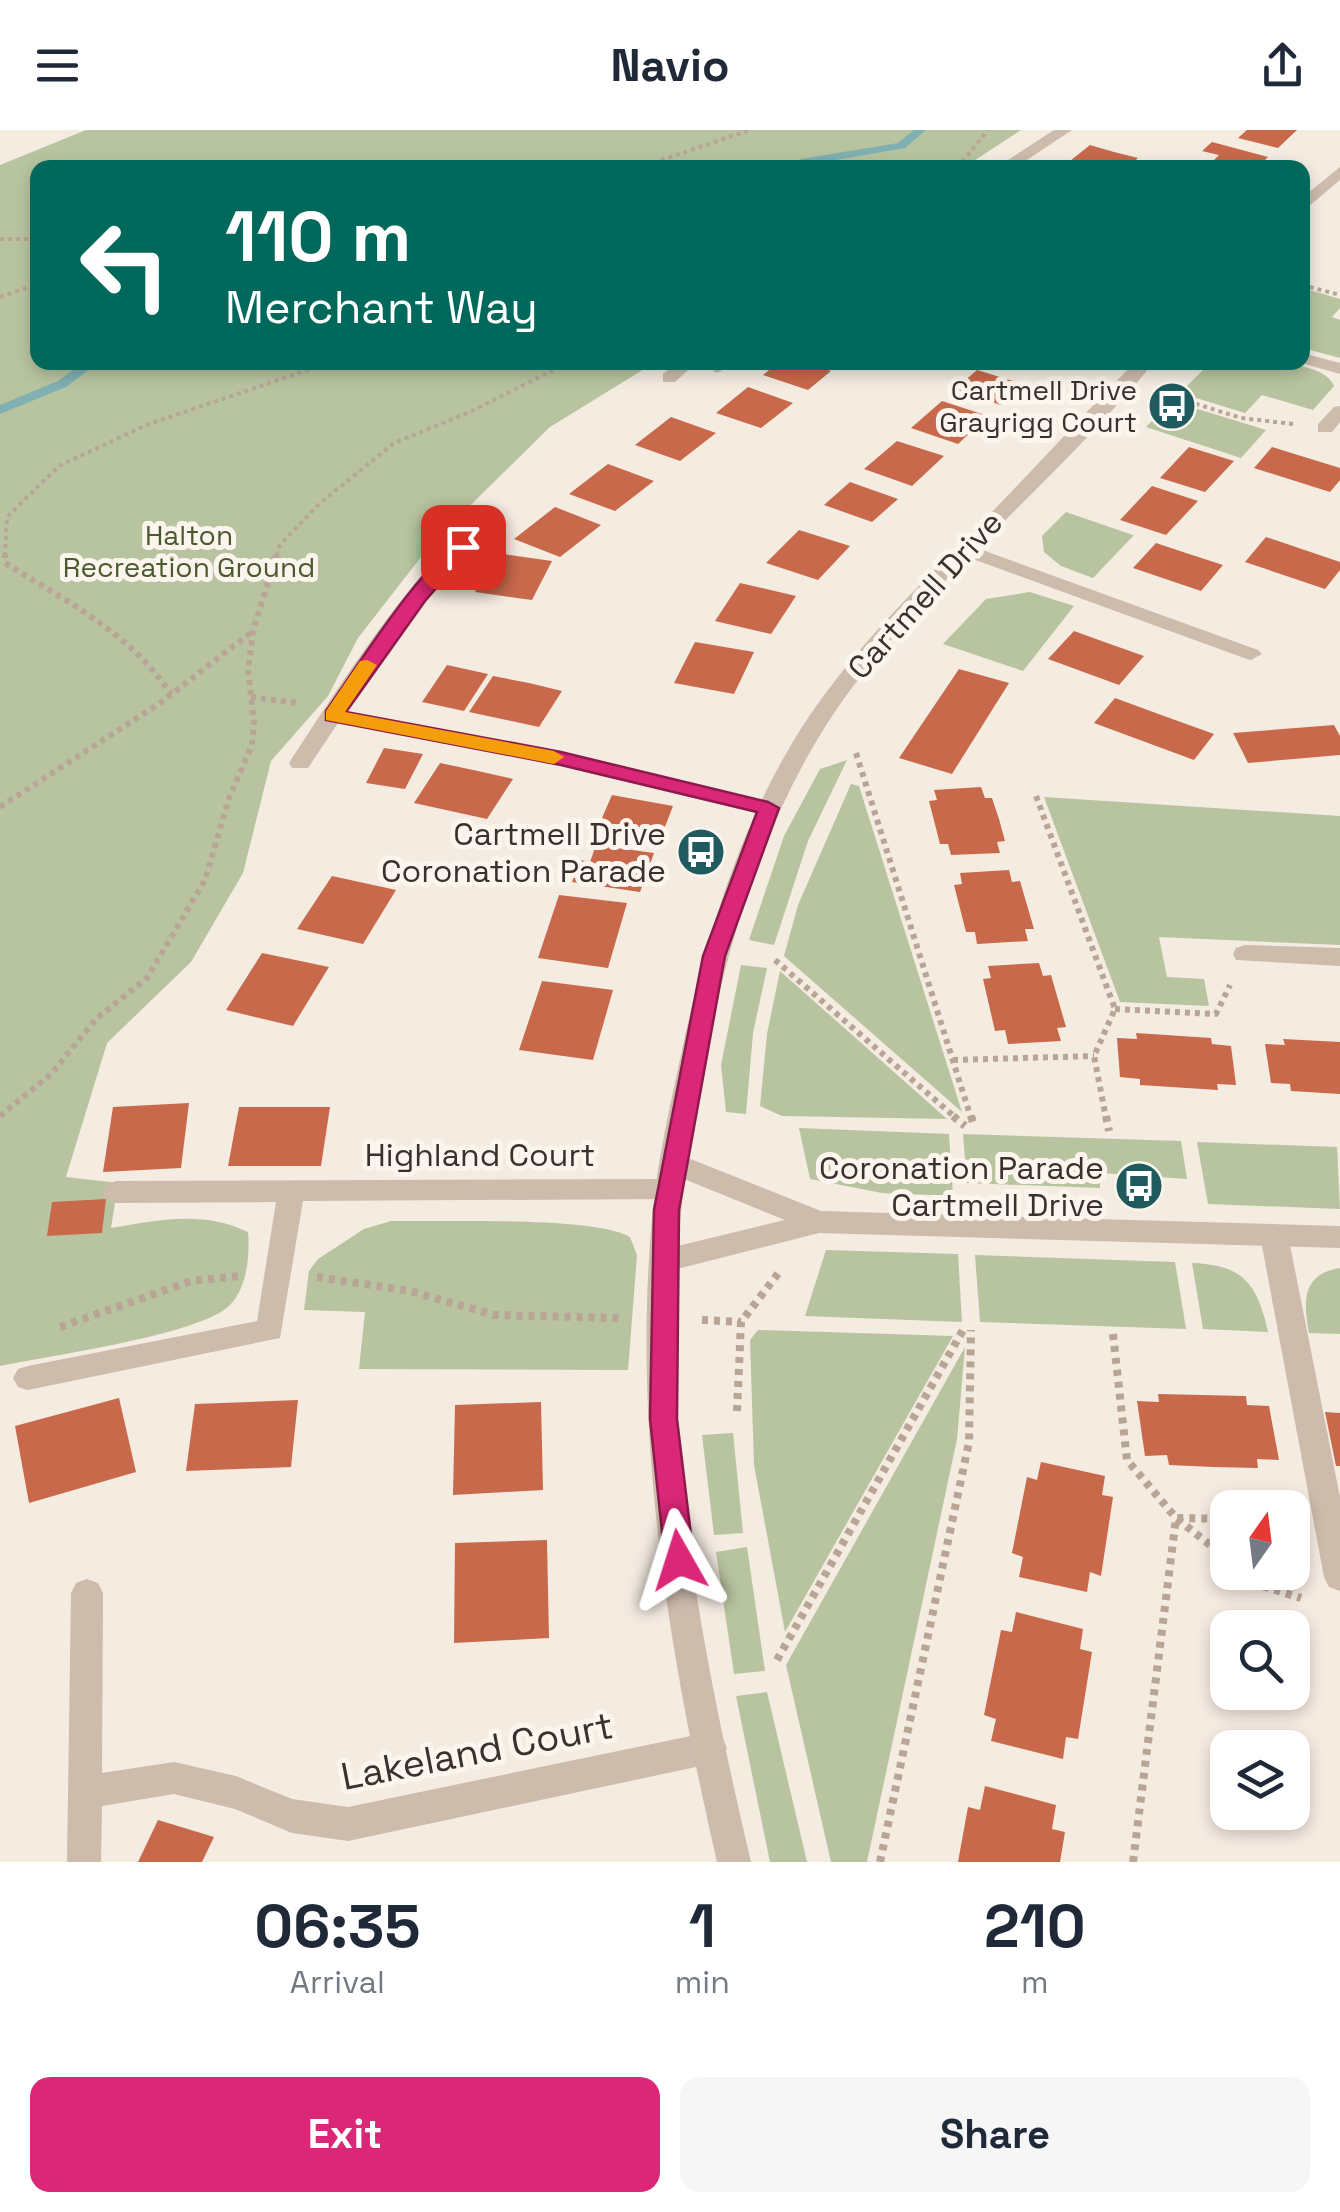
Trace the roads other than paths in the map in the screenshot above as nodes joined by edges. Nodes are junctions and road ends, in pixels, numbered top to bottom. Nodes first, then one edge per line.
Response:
1 (1064, 130) edge
2 (1019, 160) edge
3 (1340, 172) edge
4 (1310, 200) edge
5 (1310, 360) edge
6 (1340, 369) edge
7 (679, 370) edge
8 (1137, 370) edge
9 (670, 378) dead end
10 (1340, 411) edge
11 (1325, 428) road end
12 (463, 547) dead end
13 (966, 550) junction
14 (1251, 654) dead end
15 (333, 715) junction
16 (300, 764) dead end
17 (768, 808) junction
18 (1245, 954) road end
19 (1340, 957) edge
20 (671, 1176) junction
21 (116, 1192) dead end
22 (291, 1192) junction
23 (819, 1222) junction
24 (1274, 1236) junction
25 (1340, 1237) edge
26 (664, 1261) junction
27 (28, 1378) dead end
28 (1340, 1577) edge
29 (87, 1593) dead end
30 (710, 1748) junction
31 (85, 1792) junction
32 (84, 1862) edge
33 (734, 1862) edge

1 - 2 street
3 - 4 street
5 - 6 street
7 - 9 street
8 - 13 street, Cartmell Drive
10 - 11 street
12 - 15 street
13 - 14 street
13 - 17 street, Cartmell Drive
15 - 16 street
15 - 17 street
17 - 20 street, Cartmell Drive
18 - 19 street
20 - 22 street, Highland Court
20 - 23 street
20 - 26 street, Cartmell Drive
21 - 22 street, Highland Court
22 - 27 street
23 - 24 street
23 - 26 street
24 - 25 street
24 - 28 street
26 - 30 street, Cartmell Drive
29 - 31 street
30 - 31 street, Lakeland Court
30 - 33 street, Cartmell Drive
31 - 32 street

